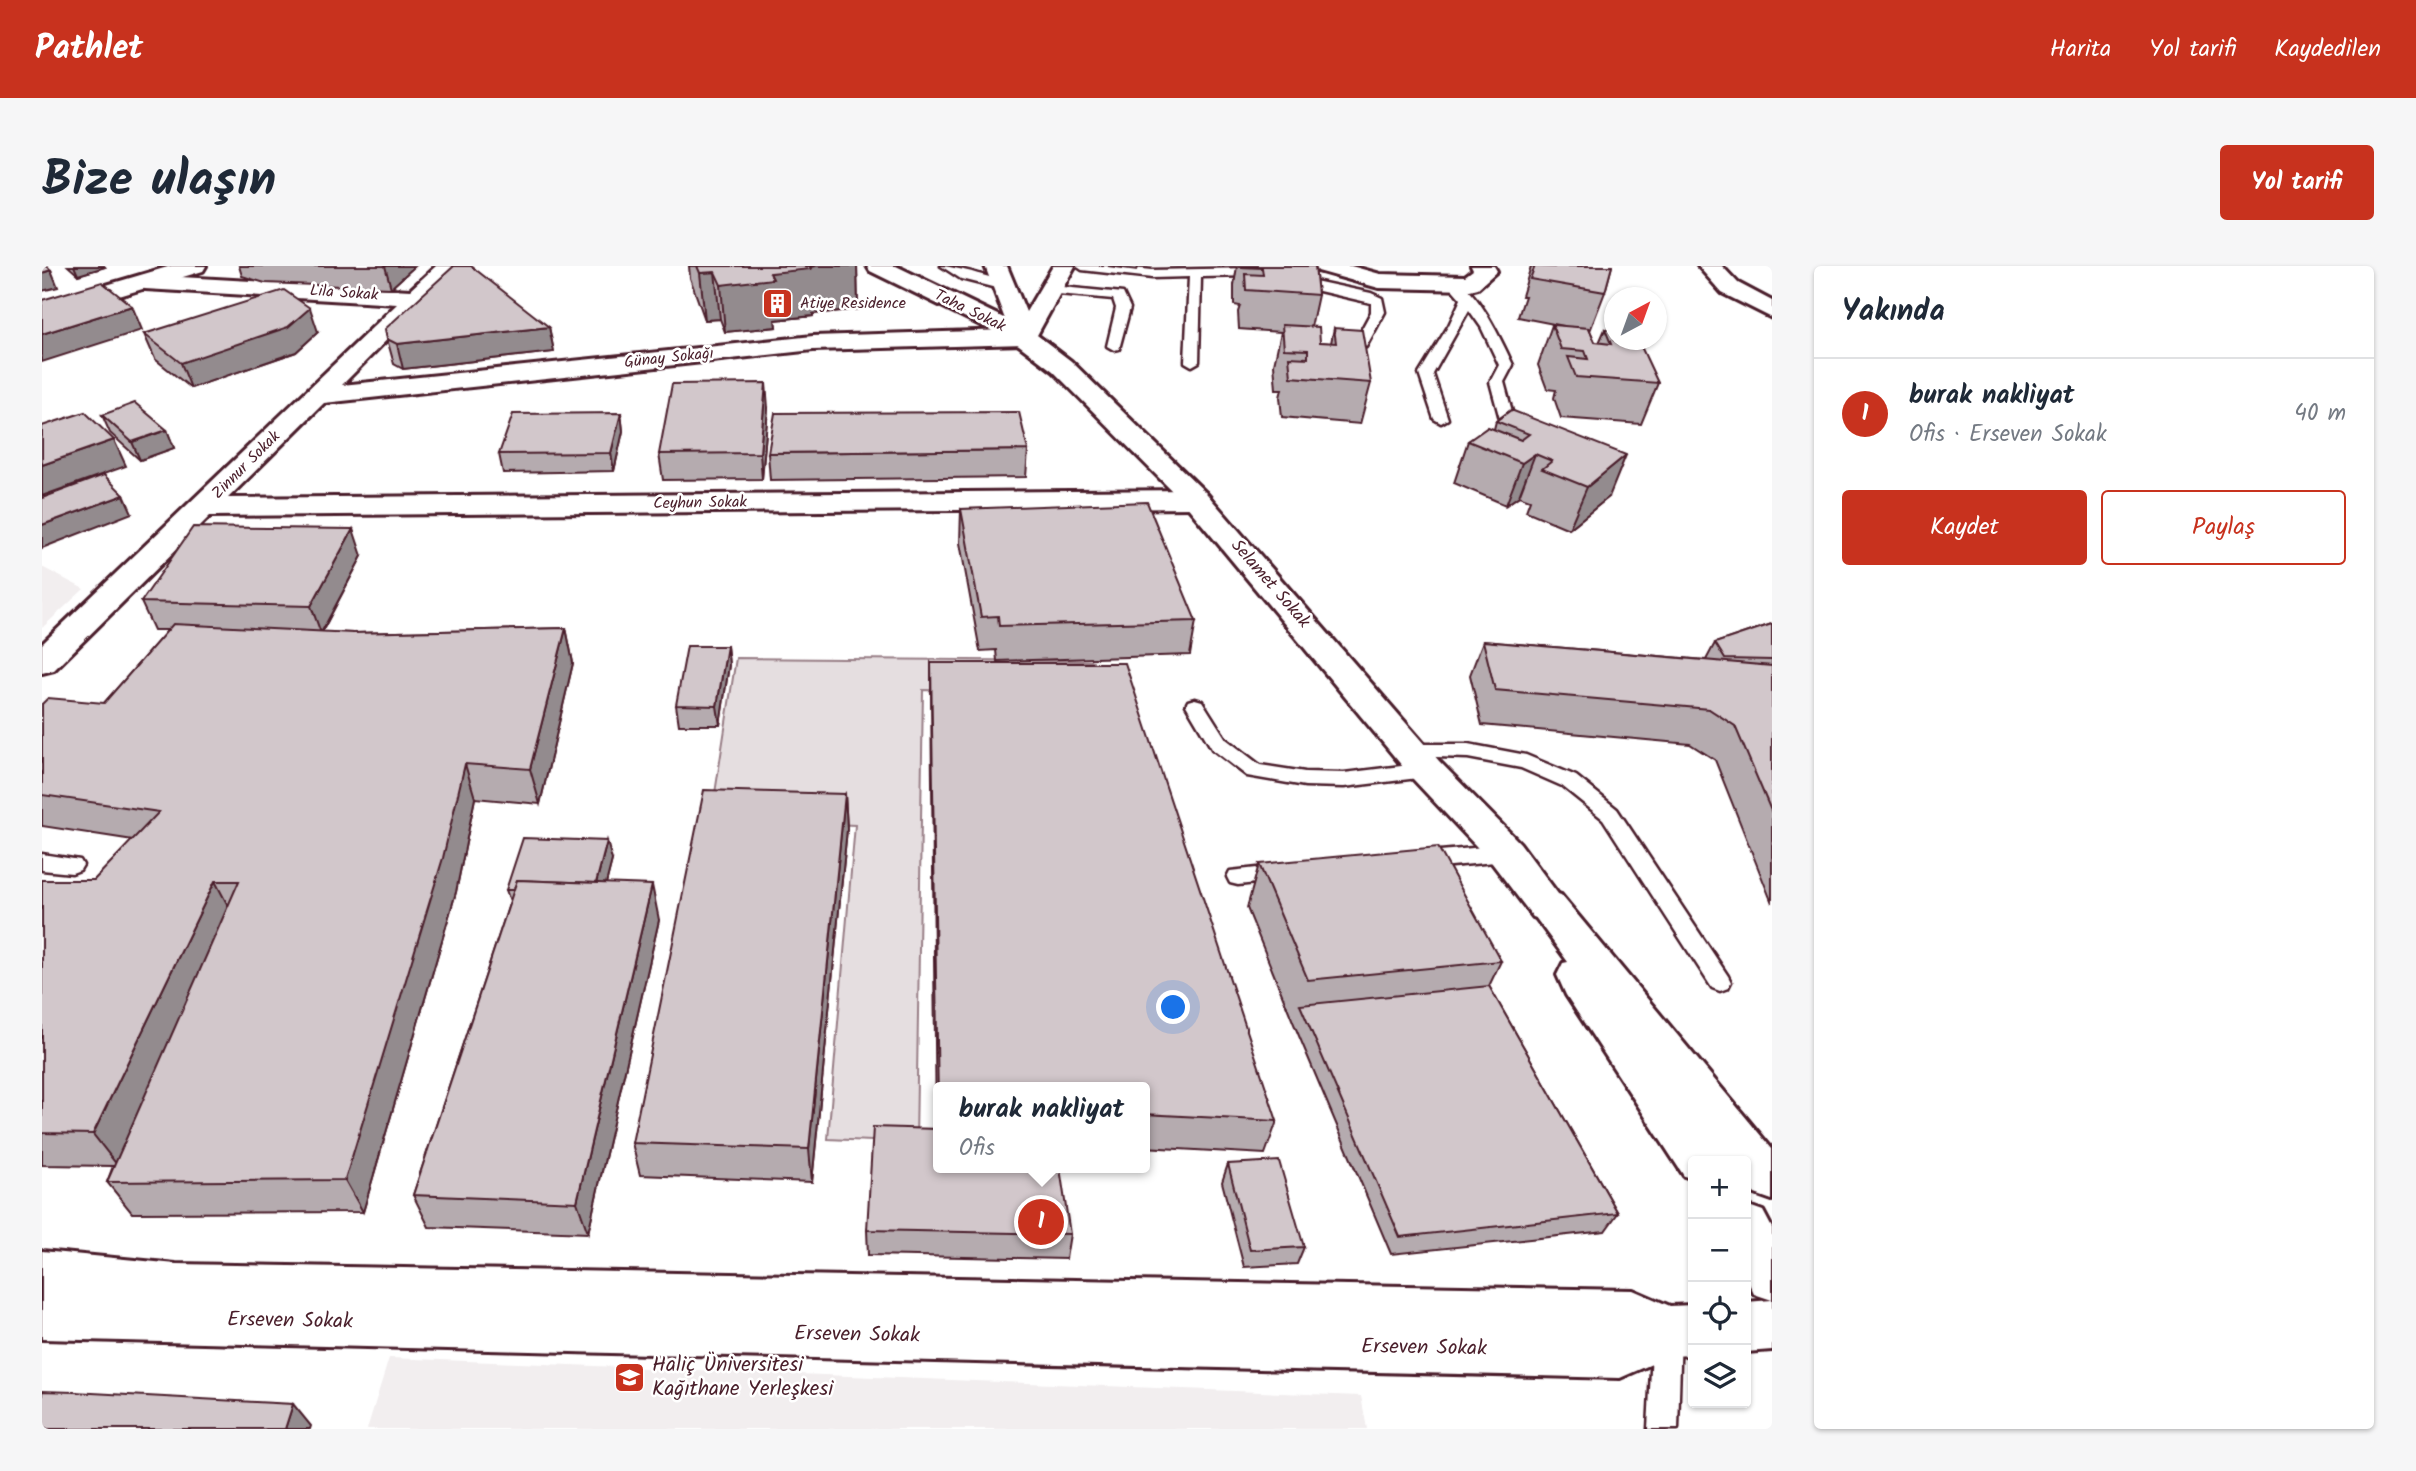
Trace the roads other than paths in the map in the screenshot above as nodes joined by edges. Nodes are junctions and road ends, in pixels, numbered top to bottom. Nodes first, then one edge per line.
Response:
1 (195, 266) edge
2 (449, 266) edge
3 (878, 266) edge
4 (947, 266) edge
5 (1064, 266) edge
6 (1082, 266) edge
7 (1326, 266) edge
8 (1482, 266) edge
9 (1709, 266) edge
10 (1195, 273) junction
11 (147, 274) edge
12 (1000, 276) edge
13 (1052, 290) junction
14 (1461, 291) junction
15 (42, 297) edge
16 (418, 298) junction
17 (42, 312) edge
18 (1772, 312) edge
19 (1024, 337) junction
20 (1114, 346) dead end
21 (1359, 347) edge
22 (1192, 362) dead end
23 (315, 396) junction
24 (1441, 419) dead end
25 (1507, 419) edge
26 (1196, 499) junction
27 (205, 507) junction
28 (42, 663) edge
29 (1195, 705) dead end
30 (1419, 761) junction
31 (1506, 853) junction
32 (42, 862) edge
33 (1399, 862) edge
34 (72, 865) dead end
35 (1305, 871) edge
36 (1238, 877) dead end
37 (1547, 906) junction
38 (1720, 982) dead end
39 (1698, 1156) edge
40 (1772, 1179) edge
41 (1751, 1237) edge
42 (42, 1274) edge
43 (1772, 1277) edge
44 (42, 1315) edge
45 (1772, 1325) edge
46 (1751, 1326) edge
47 (1680, 1330) edge
48 (1663, 1429) edge

1 - 11 street
2 - 16 street, Zinnur Sokak
3 - 19 street, Taha Sokak
4 - 12 lane
5 - 13 street
6 - 10 lane
7 - 14 street
8 - 14 street
9 - 18 street
10 - 21 lane
10 - 22 lane
11 - 15 street
11 - 16 street, Lila Sokak
11 - 17 street
12 - 19 street
13 - 19 street
13 - 20 lane
14 - 24 lane
14 - 25 lane
16 - 23 street, Zinnur Sokak
19 - 23 street, Günay Sokağı
19 - 26 street, Selamet Sokak
23 - 27 street, Zinnur Sokak
26 - 27 street, Ceyhun Sokak
26 - 30 street, Selamet Sokak
27 - 28 street, Zinnur Sokak
29 - 30 lane
30 - 31 street, Selamet Sokak
30 - 38 lane
31 - 33 lane
31 - 37 street, Selamet Sokak
32 - 34 lane
35 - 36 lane
37 - 39 street
37 - 40 street
41 - 43 street
42 - 47 street, Erseven Sokak
44 - 47 street, Erseven Sokak
45 - 46 street
47 - 48 lane

